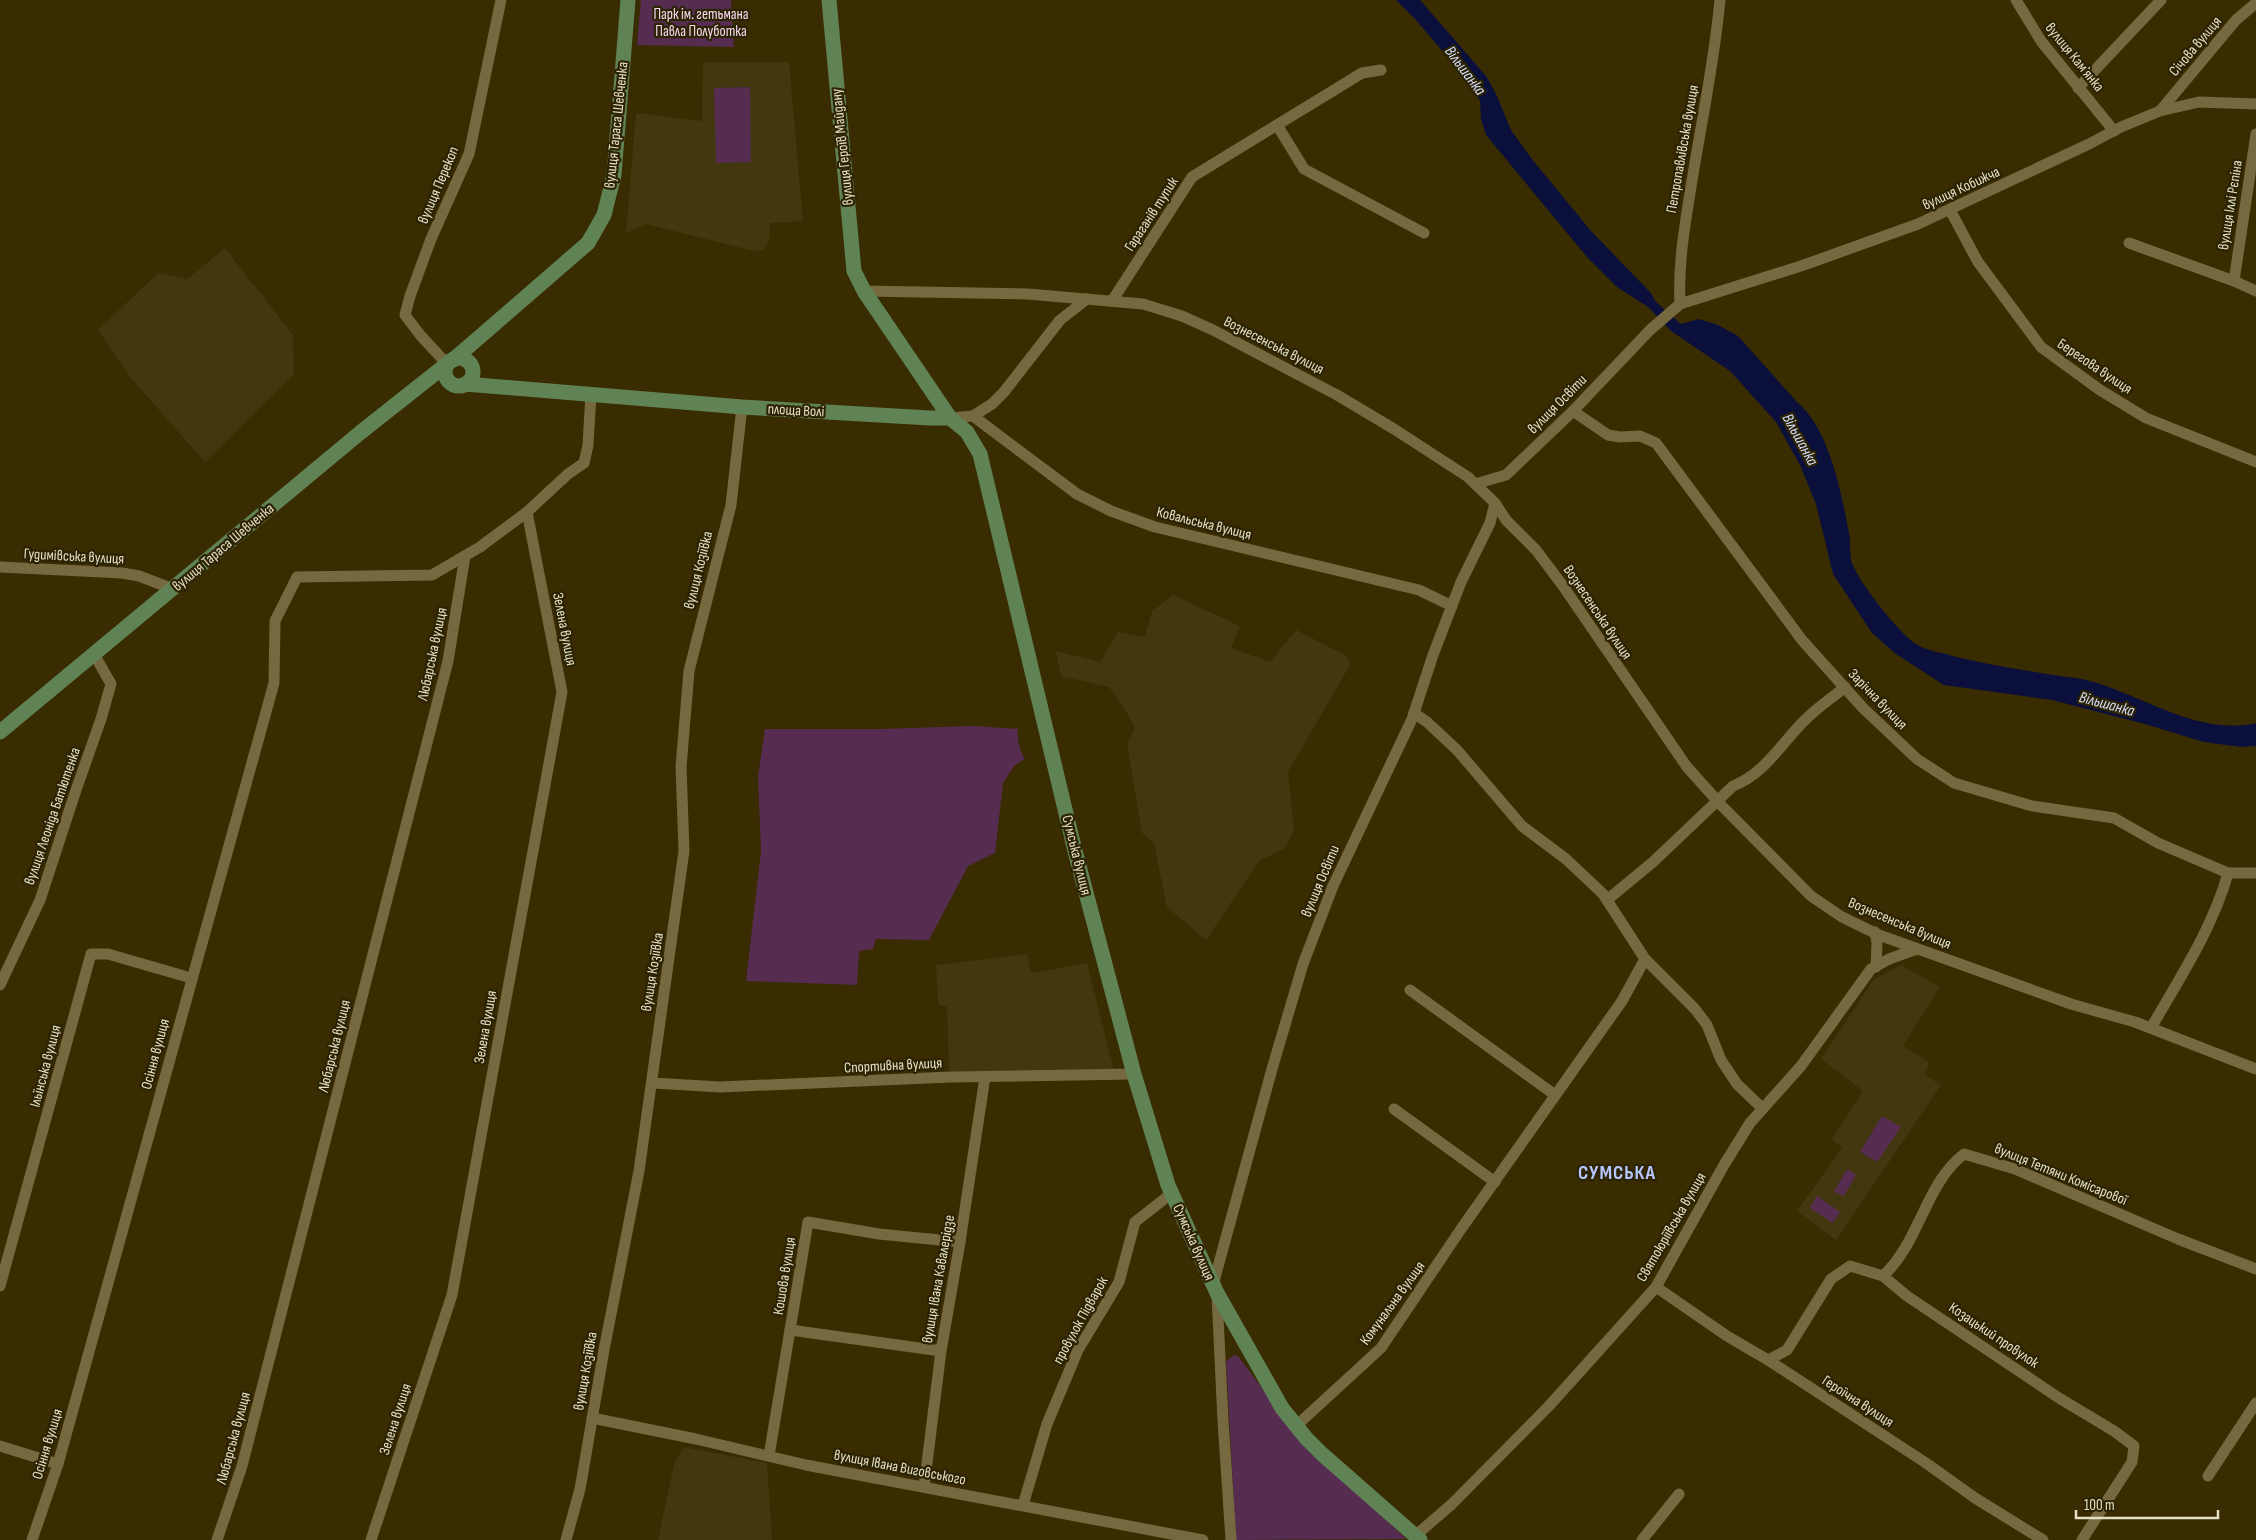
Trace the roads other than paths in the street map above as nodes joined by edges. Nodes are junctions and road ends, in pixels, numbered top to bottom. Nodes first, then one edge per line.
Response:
1 (501, 0) edge
2 (628, 0) edge
3 (829, 0) edge
4 (1720, 0) edge
5 (2016, 0) edge
6 (2161, 0) edge
7 (2256, 3) edge
8 (1381, 70) dead end
9 (2078, 88) junction
10 (2256, 104) edge
11 (2160, 112) junction
12 (1277, 125) junction
13 (2114, 130) junction
14 (2256, 134) edge
15 (1950, 210) junction
16 (1424, 233) dead end
17 (2129, 243) dead end
18 (2234, 281) junction
19 (864, 291) junction
20 (2256, 291) edge
21 (1087, 299) junction
22 (1112, 301) junction
23 (1678, 305) junction
24 (472, 341) junction
25 (450, 362) junction
26 (465, 376) junction
27 (424, 382) junction
28 (591, 394) junction
29 (742, 407) junction
30 (1573, 411) junction
31 (973, 416) junction
32 (950, 418) junction
33 (2256, 462) edge
34 (1475, 484) junction
35 (1495, 503) junction
36 (527, 512) junction
37 (465, 556) junction
38 (0, 567) edge
39 (173, 589) junction
40 (1452, 606) junction
41 (94, 654) junction
42 (1845, 687) junction
43 (1414, 713) junction
44 (0, 732) edge
45 (1718, 801) junction
46 (2228, 873) junction
47 (2256, 873) edge
48 (1607, 900) junction
49 (1875, 932) junction
50 (1918, 949) junction
51 (1645, 959) junction
52 (1876, 966) junction
53 (191, 978) junction
54 (0, 985) edge
55 (1410, 990) dead end
56 (2151, 1028) junction
57 (2256, 1069) edge
58 (1134, 1074) junction
59 (986, 1077) junction
60 (653, 1083) junction
61 (1556, 1096) junction
62 (1762, 1108) junction
63 (1394, 1109) dead end
64 (1494, 1182) junction
65 (1172, 1193) junction
66 (960, 1242) junction
67 (2256, 1269) edge
68 (1883, 1276) junction
69 (0, 1286) edge
70 (1656, 1287) junction
71 (1215, 1289) junction
72 (790, 1330) junction
73 (941, 1350) junction
74 (1768, 1360) junction
75 (2256, 1403) edge
76 (592, 1418) junction
77 (1296, 1426) junction
78 (0, 1446) edge
79 (769, 1456) junction
80 (58, 1464) junction
81 (2208, 1476) dead end
82 (924, 1487) junction
83 (1679, 1494) dead end
84 (1023, 1505) junction
85 (1417, 1538) edge
86 (32, 1540) edge
87 (217, 1540) edge
88 (371, 1540) edge
89 (566, 1540) edge
90 (1203, 1540) edge
91 (1231, 1540) edge
92 (1642, 1540) edge
93 (2043, 1540) edge
94 (2082, 1540) edge

1 - 25 street, вулиця Перекоп
2 - 24 main road, вулиця Тараса Шевченка
3 - 19 main road, вулиця Героїв Майдану
4 - 23 street, Петропавлівська вулиця
5 - 9 street, вулиця Камʼянка
6 - 9 street
7 - 11 street, Січова вулиця
8 - 12 street, Гараганів тупик
9 - 13 street, вулиця Камʼянка
10 - 11 street, вулиця Кобижча
11 - 13 street, вулиця Кобижча
12 - 16 street
12 - 22 street, Гараганів тупик
13 - 15 street, вулиця Кобижча
14 - 18 street, вулиця Іллі Рєпіна
15 - 23 street, вулиця Кобижча
15 - 33 street, Берегова вулиця
17 - 18 street
18 - 20 street
19 - 21 street, Вознесенська вулиця
19 - 32 main road
21 - 22 street, Вознесенська вулиця
21 - 31 street
22 - 34 street, Вознесенська вулиця
23 - 30 street, вулиця Освіти
24 - 25 main road, вулиця Тараса Шевченка
24 - 26 main road
25 - 26 main road, площа Волі
25 - 26 main road
25 - 27 main road, вулиця Тараса Шевченка
26 - 27 main road, площа Волі
26 - 28 main road, площа Волі
27 - 39 main road, вулиця Тараса Шевченка
28 - 29 main road, площа Волі
28 - 36 street
29 - 32 main road, площа Волі
29 - 60 street, вулиця Козіївка
30 - 34 street, вулиця Освіти
30 - 42 street, Зарічна вулиця
31 - 32 street
31 - 40 street, Ковальська вулиця
32 - 58 main road, Сумська вулиця
34 - 35 street, Вознесенська вулиця
35 - 40 street, вулиця Освіти
35 - 45 street, Вознесенська вулиця
36 - 37 street
36 - 88 street, Зелена вулиця
37 - 53 street, Осіння вулиця
37 - 87 street, Любарська вулиця
38 - 39 street, Гудимівська вулиця
39 - 41 main road, вулиця Тараса Шевченка
40 - 43 street, вулиця Освіти
41 - 44 main road, вулиця Тараса Шевченка
41 - 54 street, вулиця Леоніда Батютенка
42 - 45 street
42 - 46 street, Зарічна вулиця
43 - 48 street
43 - 71 street, вулиця Освіти
45 - 48 street
45 - 49 street, Вознесенська вулиця
46 - 47 street, Зарічна вулиця
46 - 56 street
48 - 51 street
49 - 50 street, Вознесенська вулиця
49 - 52 street
50 - 52 street, Святоюріївська вулиця
50 - 56 street, Вознесенська вулиця
51 - 61 street, Комунальна вулиця
51 - 62 street
52 - 62 street, Святоюріївська вулиця
53 - 69 street, Ільїнська вулиця
53 - 80 street, Осіння вулиця
55 - 61 street
56 - 57 street, Вознесенська вулиця
58 - 59 street, Спортивна вулиця
58 - 65 main road, Сумська вулиця
59 - 60 street, Спортивна вулиця
59 - 66 street, вулиця Івана Кавалерідзе
60 - 76 street, вулиця Козіївка
61 - 64 street, Комунальна вулиця
62 - 70 street, Святоюріївська вулиця
63 - 64 street
64 - 77 street, Комунальна вулиця
65 - 71 main road, Сумська вулиця
65 - 84 street, провулок Підварок
66 - 72 street, Кошова вулиця
66 - 73 street, вулиця Івана Кавалерідзе
67 - 68 street, вулиця Тетяни Комісарової
68 - 74 street, Козацький провулок
68 - 94 street, Козацький провулок
70 - 74 street, Героїчна вулиця
70 - 85 street, Святоюріївська вулиця
71 - 77 main road, Сумська вулиця
71 - 91 street, Сумська вулиця
72 - 73 street
72 - 79 street, Кошова вулиця
73 - 82 street, вулиця Івана Кавалерідзе
74 - 93 street, Героїчна вулиця
75 - 81 street
76 - 79 street, вулиця Івана Виговського
76 - 89 street, вулиця Козіївка
77 - 85 main road, Сумська вулиця
78 - 80 street
79 - 82 street, вулиця Івана Виговського
80 - 86 street, Осіння вулиця
82 - 84 street, вулиця Івана Виговського
83 - 92 street
84 - 90 street, вулиця Івана Виговського

